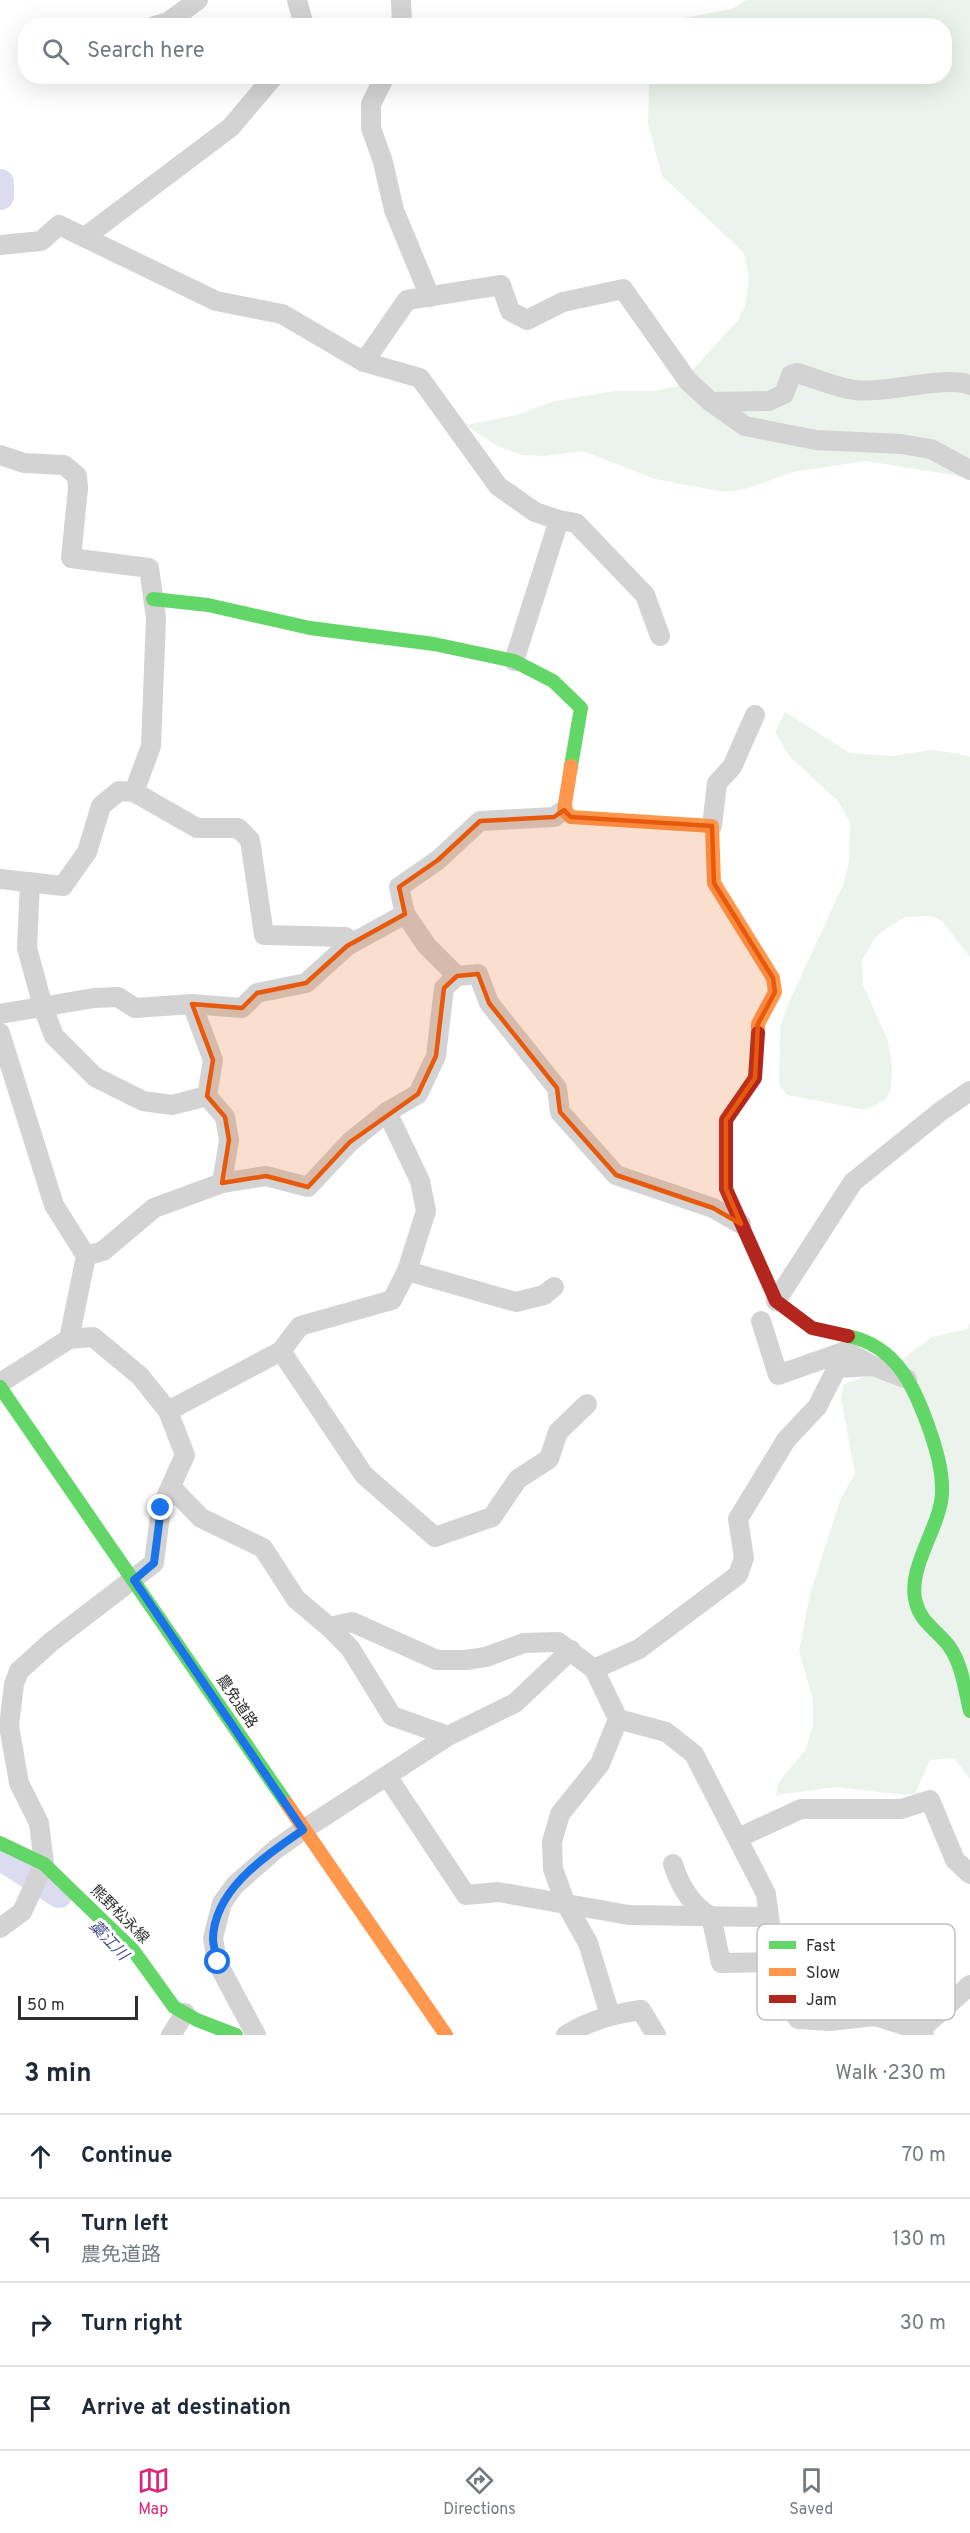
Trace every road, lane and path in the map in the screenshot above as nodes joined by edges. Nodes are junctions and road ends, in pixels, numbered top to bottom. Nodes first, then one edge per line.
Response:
1 (198, 0) edge
2 (297, 0) edge
3 (401, 0) edge
4 (173, 18) edge
5 (302, 18) edge
6 (402, 18) edge
7 (267, 84) edge
8 (381, 84) edge
9 (85, 237) junction
10 (0, 245) edge
11 (430, 297) junction
12 (364, 362) junction
13 (970, 385) edge
14 (711, 402) junction
15 (0, 455) edge
16 (970, 471) edge
17 (559, 520) junction
18 (153, 598) junction
19 (660, 636) dead end
20 (514, 661) junction
21 (755, 715) dead end
22 (134, 792) junction
23 (564, 810) junction
24 (712, 826) junction
25 (0, 879) edge
26 (30, 882) junction
27 (405, 914) junction
28 (347, 946) junction
29 (457, 976) junction
30 (192, 1004) junction
31 (43, 1007) junction
32 (0, 1014) edge
33 (0, 1033) edge
34 (970, 1091) edge
35 (207, 1096) junction
36 (387, 1112) junction
37 (222, 1183) junction
38 (741, 1224) junction
39 (86, 1256) junction
40 (407, 1271) junction
41 (554, 1287) dead end
42 (777, 1301) junction
43 (761, 1321) dead end
44 (69, 1339) junction
45 (281, 1351) junction
46 (873, 1366) junction
47 (907, 1379) junction
48 (0, 1383) edge
49 (0, 1388) edge
50 (587, 1404) dead end
51 (168, 1411) junction
52 (171, 1486) junction
53 (134, 1580) junction
54 (330, 1627) junction
55 (571, 1650) junction
56 (594, 1669) junction
57 (970, 1711) edge
58 (618, 1719) junction
59 (448, 1736) junction
60 (387, 1776) junction
61 (303, 1830) junction
62 (738, 1839) junction
63 (0, 1843) edge
64 (673, 1864) dead end
65 (39, 1874) junction
66 (970, 1874) edge
67 (565, 1902) junction
68 (711, 1916) junction
69 (769, 1917) junction
70 (770, 1924) edge
71 (0, 1928) edge
72 (757, 1962) edge
73 (970, 1985) edge
74 (955, 2000) edge
75 (610, 2015) junction
76 (814, 2020) edge
77 (839, 2020) edge
78 (887, 2020) edge
79 (934, 2020) edge
80 (178, 2024) edge
81 (922, 2032) edge
82 (236, 2035) edge
83 (256, 2035) edge
84 (446, 2035) edge
85 (566, 2035) edge
86 (656, 2035) edge

1 - 4 street
2 - 5 street
3 - 6 street
7 - 9 street
8 - 11 street
9 - 10 street
9 - 12 street
11 - 12 street
11 - 14 street
12 - 17 street
13 - 14 street
14 - 16 street
15 - 18 street
17 - 19 street
17 - 20 street
18 - 20 street
18 - 22 street
20 - 23 street
21 - 24 street
22 - 26 street
22 - 28 street
23 - 24 street
23 - 27 street
24 - 38 street
25 - 26 street
26 - 31 street
27 - 28 street
27 - 29 street
28 - 30 street
29 - 36 street
29 - 38 street
30 - 31 street
30 - 35 street
31 - 32 street
31 - 35 street
33 - 39 street
34 - 42 street
35 - 37 street
36 - 37 street
36 - 40 street
37 - 39 street
38 - 42 street
39 - 44 street
40 - 41 street
40 - 45 street
42 - 47 street
43 - 46 street
44 - 48 street
44 - 51 street
45 - 50 street
45 - 51 street
46 - 47 street
46 - 56 street
47 - 57 street
49 - 53 street, 農免道路
51 - 52 street
52 - 53 street
52 - 54 street
53 - 61 street, 農免道路
53 - 65 street
54 - 55 street
54 - 59 street
55 - 56 street
55 - 59 street
56 - 58 street
58 - 62 street
58 - 67 street
59 - 60 street
60 - 61 street
60 - 67 street
61 - 83 street
61 - 84 street, 農免道路
62 - 66 street
62 - 69 street
63 - 65 street, 熊野松永線
64 - 68 street
65 - 71 street
65 - 80 street, 熊野松永線
67 - 68 street
67 - 75 street
68 - 69 street
68 - 72 street
69 - 70 street
73 - 74 street
75 - 85 street
75 - 86 street
76 - 77 street
78 - 81 street
79 - 81 street
80 - 82 street, 熊野松永線

